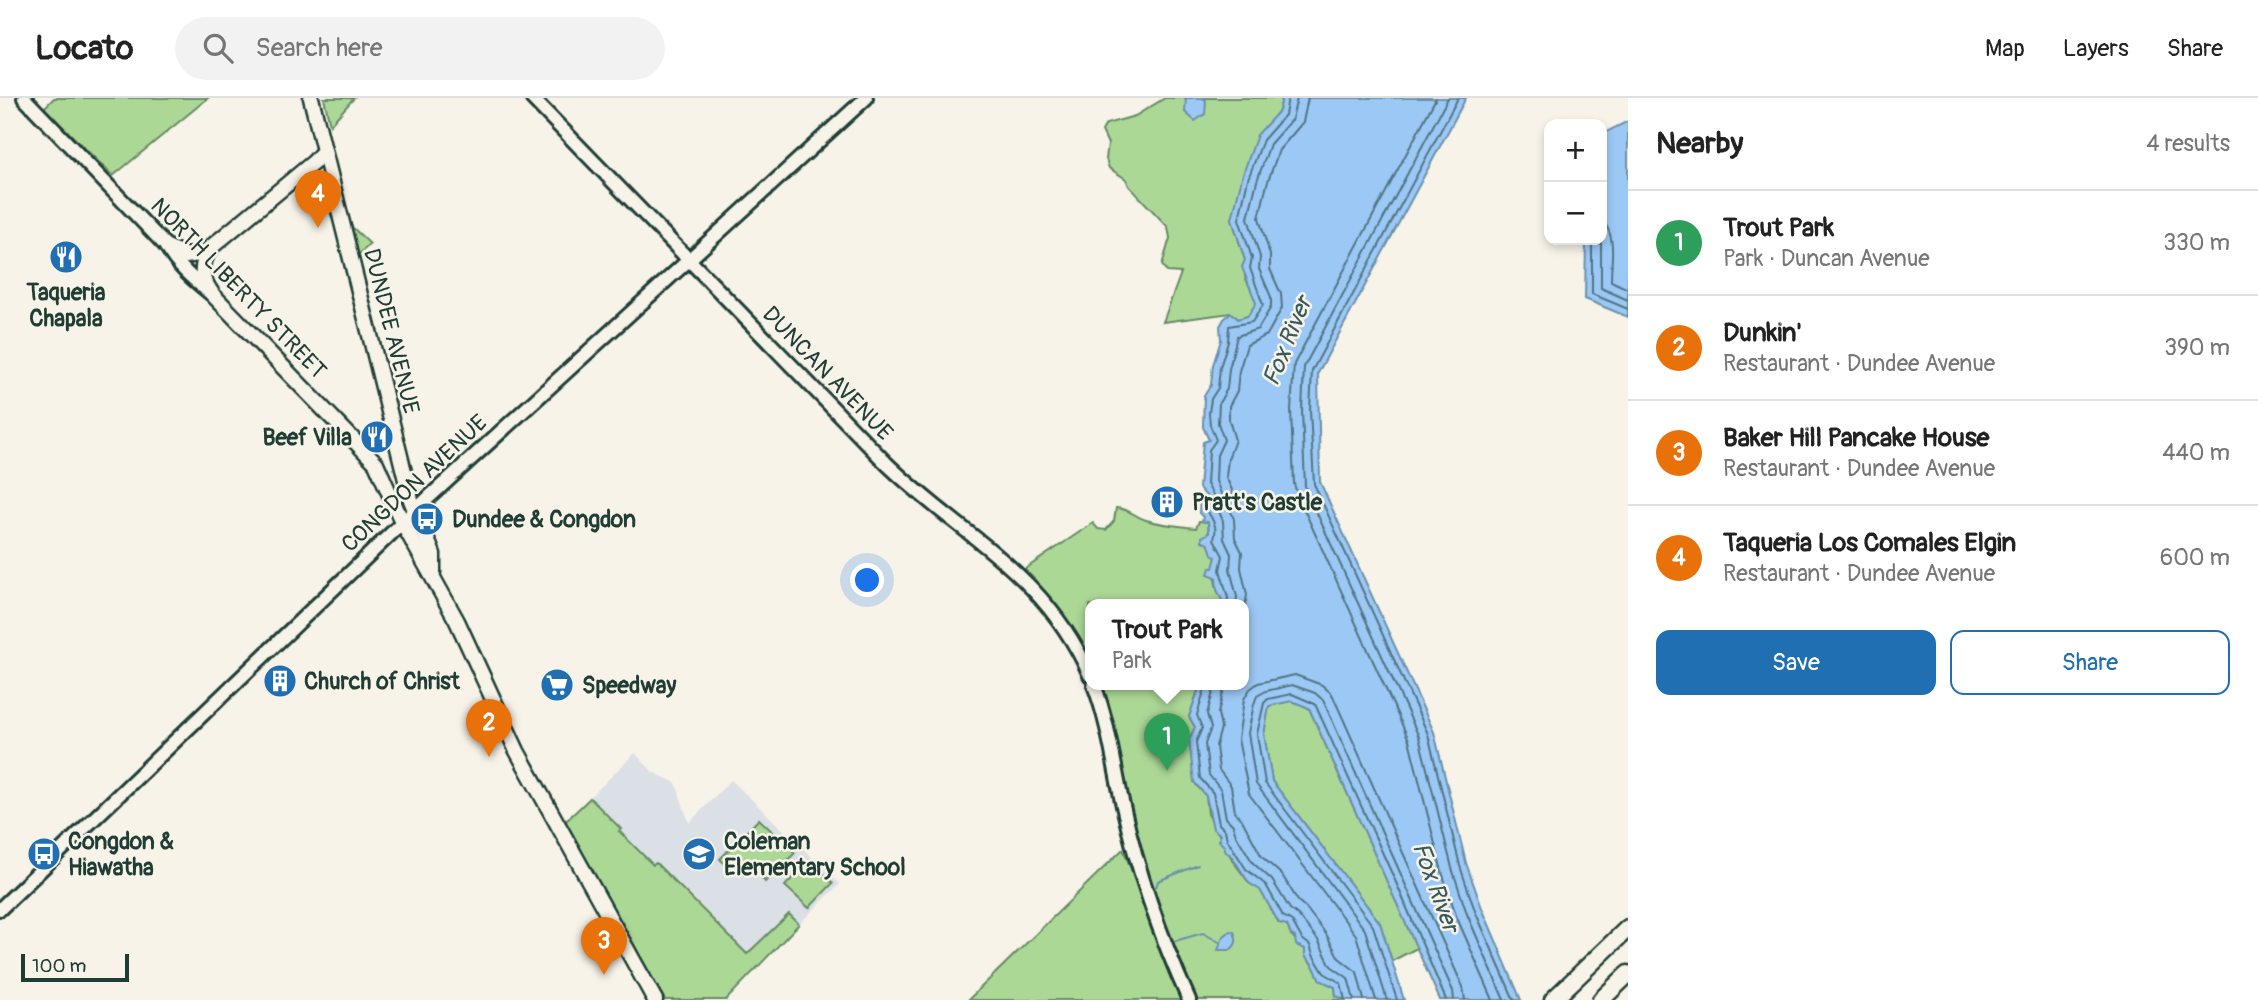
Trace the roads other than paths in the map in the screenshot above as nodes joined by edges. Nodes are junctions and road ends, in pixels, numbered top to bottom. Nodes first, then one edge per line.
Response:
1 (24, 98) edge
2 (312, 98) edge
3 (532, 98) edge
4 (866, 98) edge
5 (324, 151) junction
6 (305, 170) junction
7 (332, 180) junction
8 (167, 247) junction
9 (210, 249) junction
10 (689, 260) junction
11 (213, 295) junction
12 (376, 463) junction
13 (415, 510) junction
14 (402, 522) junction
15 (433, 568) junction
16 (1085, 665) edge
17 (1096, 690) edge
18 (0, 909) edge
19 (1628, 928) edge
20 (1628, 974) edge
21 (655, 1000) edge
22 (1189, 1000) edge
23 (1553, 1000) edge
24 (1601, 1000) edge

1 - 8 street, NORTH LIBERTY STREET
2 - 5 main road, DUNDEE AVENUE
3 - 10 street, DUNCAN AVENUE
4 - 10 street, CONGDON AVENUE
5 - 6 main road
5 - 7 main road, DUNDEE AVENUE
6 - 7 main road
6 - 9 main road
7 - 13 main road, DUNDEE AVENUE
8 - 9 main road
8 - 11 street, NORTH LIBERTY STREET
9 - 11 main road
10 - 13 street, CONGDON AVENUE
10 - 16 street, DUNCAN AVENUE
11 - 12 main road, NORTH LIBERTY STREET
12 - 13 main road
12 - 14 main road, NORTH LIBERTY STREET
13 - 14 street, CONGDON AVENUE
13 - 15 main road, DUNDEE AVENUE
14 - 15 main road, DUNDEE AVENUE
14 - 18 street, CONGDON AVENUE
15 - 21 main road, DUNDEE AVENUE
17 - 22 street
19 - 23 highway
20 - 24 highway

